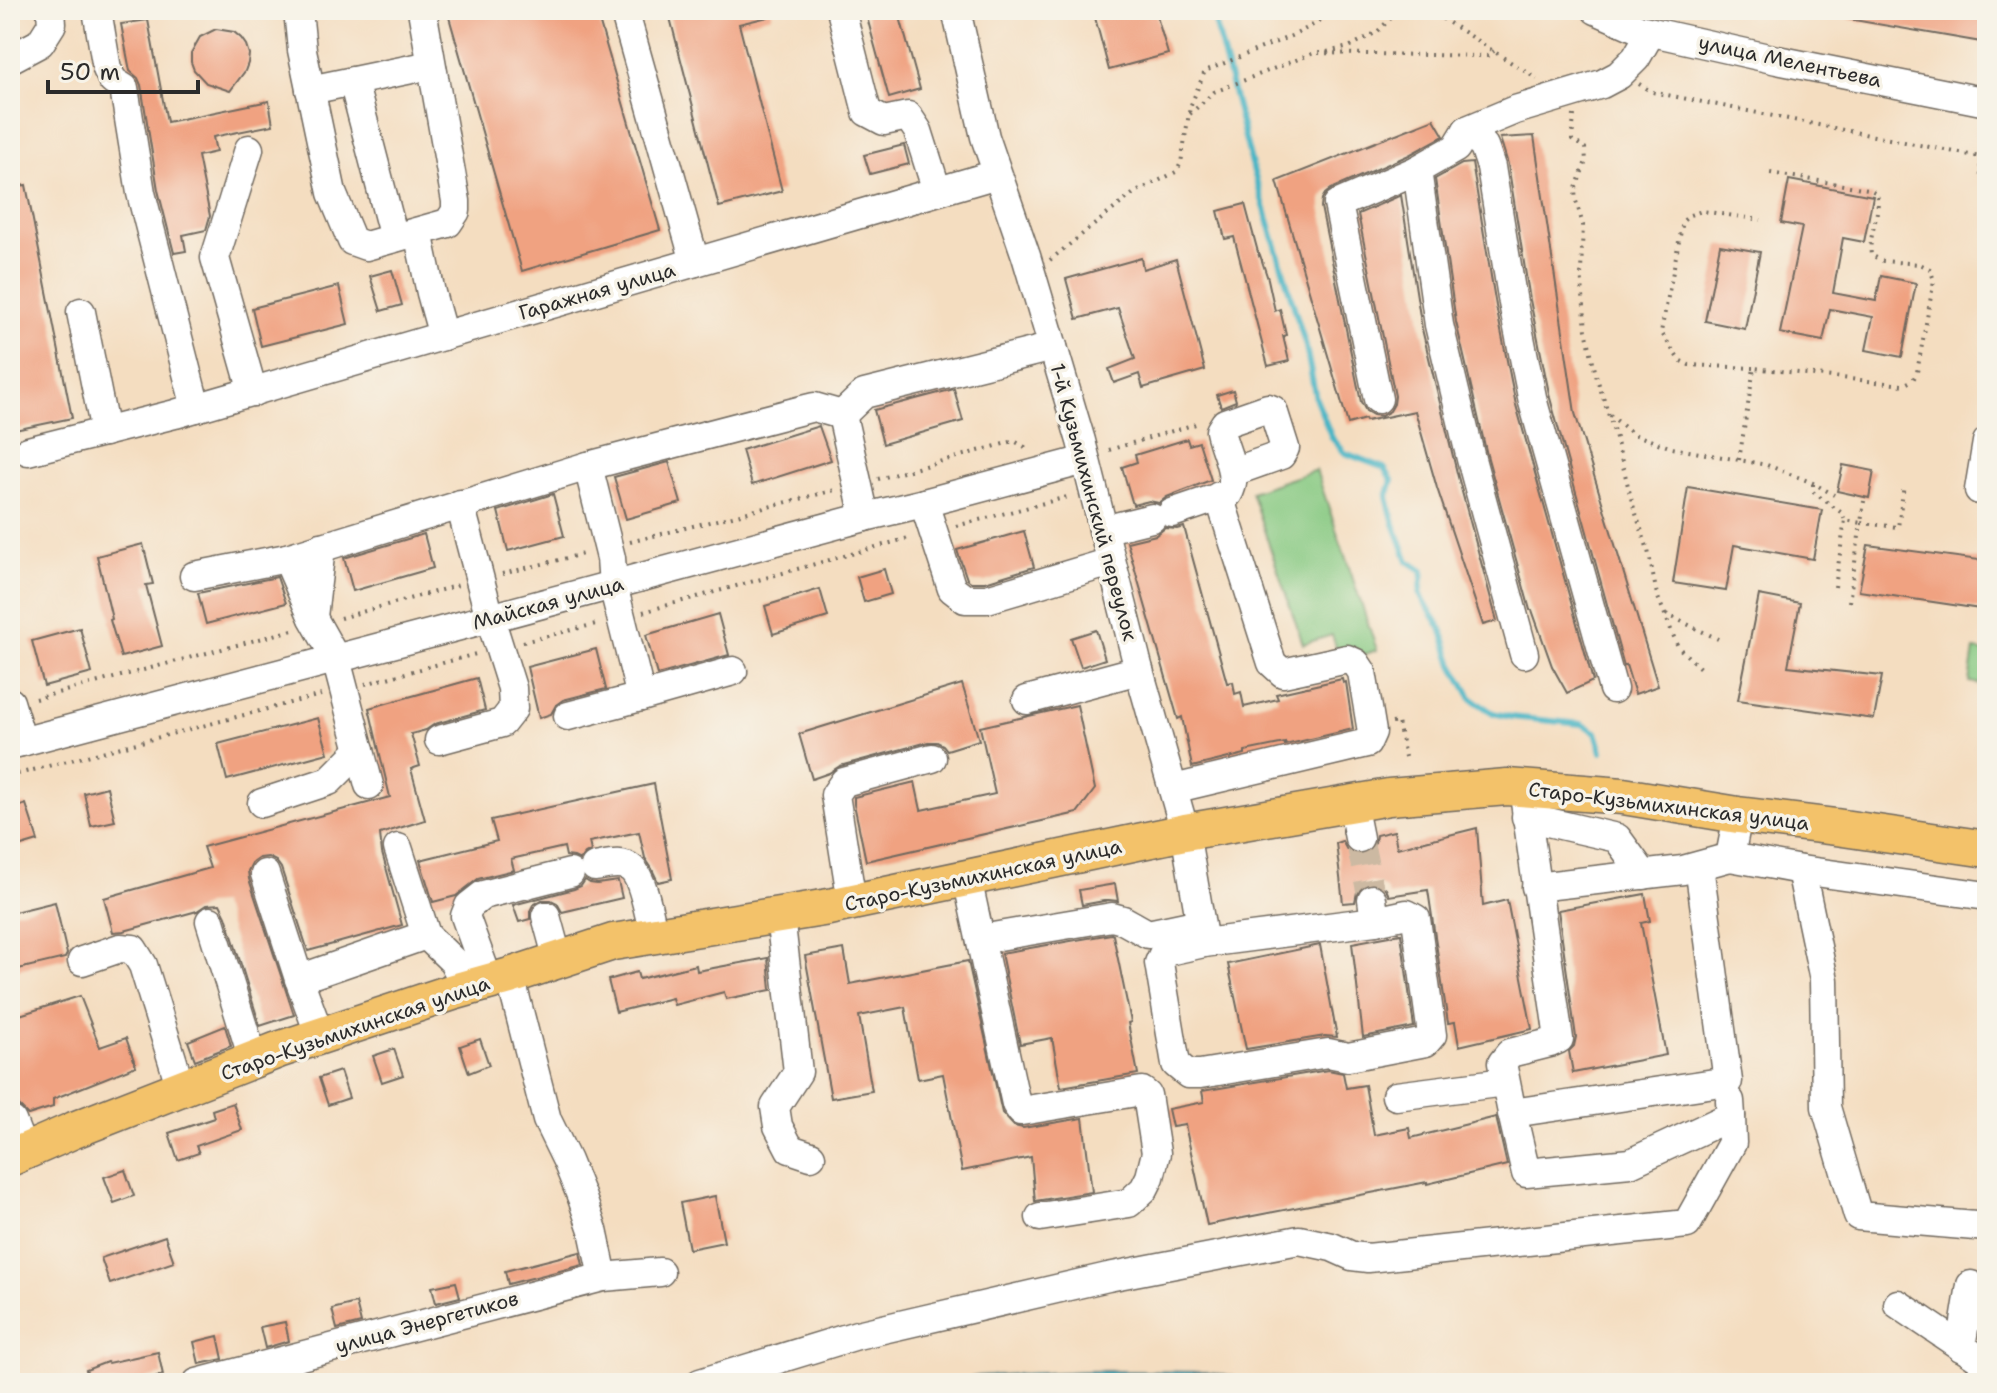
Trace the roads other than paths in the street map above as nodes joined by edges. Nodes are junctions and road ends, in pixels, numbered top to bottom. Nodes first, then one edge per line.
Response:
1 (51, 10) edge
2 (97, 10) edge
3 (114, 10) edge
4 (298, 10) edge
5 (422, 10) edge
6 (624, 10) edge
7 (841, 10) edge
8 (956, 10) edge
9 (1596, 10) edge
10 (1651, 32) junction
11 (10, 59) edge
12 (431, 65) junction
13 (353, 81) junction
14 (124, 88) junction
15 (310, 90) junction
16 (1986, 114) edge
17 (1467, 130) junction
18 (249, 149) dead end
19 (1417, 170) junction
20 (997, 174) junction
21 (937, 191) junction
22 (406, 235) junction
23 (695, 262) junction
24 (81, 312) dead end
25 (443, 336) junction
26 (1053, 347) junction
27 (253, 392) junction
28 (1378, 399) dead end
29 (196, 408) junction
30 (842, 415) junction
31 (105, 432) junction
32 (1987, 442) edge
33 (28, 451) dead end
34 (1097, 455) junction
35 (588, 466) junction
36 (1226, 484) junction
37 (1987, 493) edge
38 (924, 503) junction
39 (460, 504) junction
40 (865, 517) junction
41 (1103, 530) junction
42 (321, 547) junction
43 (287, 558) junction
44 (1111, 562) junction
45 (194, 576) dead end
46 (613, 585) junction
47 (490, 618) junction
48 (315, 621) junction
49 (1524, 654) dead end
50 (336, 659) junction
51 (1139, 670) junction
52 (733, 671) dead end
53 (1613, 689) dead end
54 (641, 697) junction
55 (1027, 700) dead end
56 (10, 704) edge
57 (568, 716) dead end
58 (439, 740) dead end
59 (16, 743) edge
60 (360, 750) junction
61 (932, 758) dead end
62 (369, 785) dead end
63 (1173, 789) junction
64 (1524, 802) junction
65 (262, 803) dead end
66 (1352, 803) junction
67 (1738, 815) junction
68 (1185, 832) junction
69 (1359, 838) tunnel mouth
70 (398, 848) dead end
71 (1987, 849) edge
72 (1730, 857) junction
73 (1699, 866) junction
74 (1801, 870) junction
75 (265, 874) dead end
76 (1644, 875) junction
77 (967, 878) junction
78 (1536, 887) junction
79 (1987, 896) edge
80 (852, 902) junction
81 (546, 916) dead end
82 (780, 916) junction
83 (210, 921) dead end
84 (1202, 933) junction
85 (426, 935) junction
86 (654, 936) junction
87 (981, 939) junction
88 (558, 960) junction
89 (82, 961) dead end
90 (299, 979) junction
91 (489, 982) junction
92 (320, 1036) junction
93 (253, 1059) junction
94 (1728, 1081) junction
95 (1505, 1082) junction
96 (181, 1088) junction
97 (1396, 1096) dead end
98 (1512, 1113) junction
99 (1731, 1116) junction
100 (13, 1133) edge
101 (811, 1156) dead end
102 (1040, 1217) dead end
103 (1987, 1227) edge
104 (660, 1272) dead end
105 (603, 1277) junction
106 (1971, 1285) dead end
107 (1898, 1304) dead end
108 (1961, 1347) junction
109 (1987, 1364) edge
110 (197, 1383) edge
111 (700, 1383) edge

1 - 11 street
2 - 14 street
3 - 14 street
4 - 15 street
5 - 12 street
6 - 23 street
7 - 21 street
8 - 20 street, 1-й Кузьмихинский переулок
9 - 10 street, улица Мелентьева
10 - 16 street, улица Мелентьева
10 - 17 street
12 - 13 street
12 - 22 street
13 - 15 street
13 - 22 street
14 - 29 street
15 - 22 street
17 - 19 street
17 - 53 street
18 - 27 street
19 - 28 street
19 - 49 street
20 - 21 street, Гаражная улица
20 - 26 street, 1-й Кузьмихинский переулок
21 - 23 street, Гаражная улица
22 - 25 street
23 - 25 street, Гаражная улица
24 - 31 street
25 - 27 street, Гаражная улица
26 - 30 street
26 - 34 street, 1-й Кузьмихинский переулок
27 - 29 street, Гаражная улица
29 - 31 street, Гаражная улица
30 - 35 street
30 - 40 street
31 - 33 street, Гаражная улица
32 - 37 street
34 - 38 street, Майская улица
34 - 41 street, 1-й Кузьмихинский переулок
35 - 39 street
35 - 46 street
36 - 36 street
36 - 41 street
36 - 63 street
38 - 40 street, Майская улица
38 - 44 street
39 - 42 street
39 - 47 street
40 - 46 street, Майская улица
41 - 44 street, 1-й Кузьмихинский переулок
42 - 43 street
42 - 48 street
43 - 45 street
43 - 48 street
44 - 51 street, 1-й Кузьмихинский переулок
46 - 47 street, Майская улица
46 - 54 street
47 - 50 street, Майская улица
47 - 58 street
48 - 50 street
50 - 59 street, Майская улица
50 - 60 street
51 - 55 street
51 - 63 street, 1-й Кузьмихинский переулок
52 - 54 street
54 - 57 street
56 - 59 street
60 - 62 street
60 - 65 street
61 - 80 street
63 - 68 street, 1-й Кузьмихинский переулок
64 - 66 main road, Старо-Кузьмихинская улица
64 - 67 main road, Старо-Кузьмихинская улица
64 - 76 street
64 - 78 street
66 - 68 main road, Старо-Кузьмихинская улица
66 - 69 street
67 - 71 main road, Старо-Кузьмихинская улица
67 - 72 street
68 - 77 main road, Старо-Кузьмихинская улица
68 - 84 street, 1-й Кузьмихинский переулок
70 - 85 street
72 - 73 street
72 - 74 street
73 - 76 street
73 - 94 street
74 - 79 street
74 - 103 street
75 - 90 street
76 - 78 street
77 - 80 main road, Старо-Кузьмихинская улица
77 - 87 street
78 - 95 street
80 - 82 main road, Старо-Кузьмихинская улица
81 - 88 street
82 - 86 main road, Старо-Кузьмихинская улица
82 - 101 street
83 - 93 street
84 - 84 street
84 - 87 street
85 - 90 street
85 - 91 street
86 - 88 main road, Старо-Кузьмихинская улица
86 - 91 street
87 - 102 street
88 - 91 main road, Старо-Кузьмихинская улица
89 - 96 street
90 - 92 street
91 - 92 main road, Старо-Кузьмихинская улица
91 - 105 street
92 - 93 main road, Старо-Кузьмихинская улица
93 - 96 main road, Старо-Кузьмихинская улица
94 - 98 street
94 - 99 street
95 - 97 street
95 - 98 street
96 - 100 main road, Старо-Кузьмихинская улица
98 - 99 street
99 - 111 street
104 - 105 street, улица Энергетиков
105 - 110 street, улица Энергетиков
106 - 108 street
107 - 108 street
108 - 109 street

